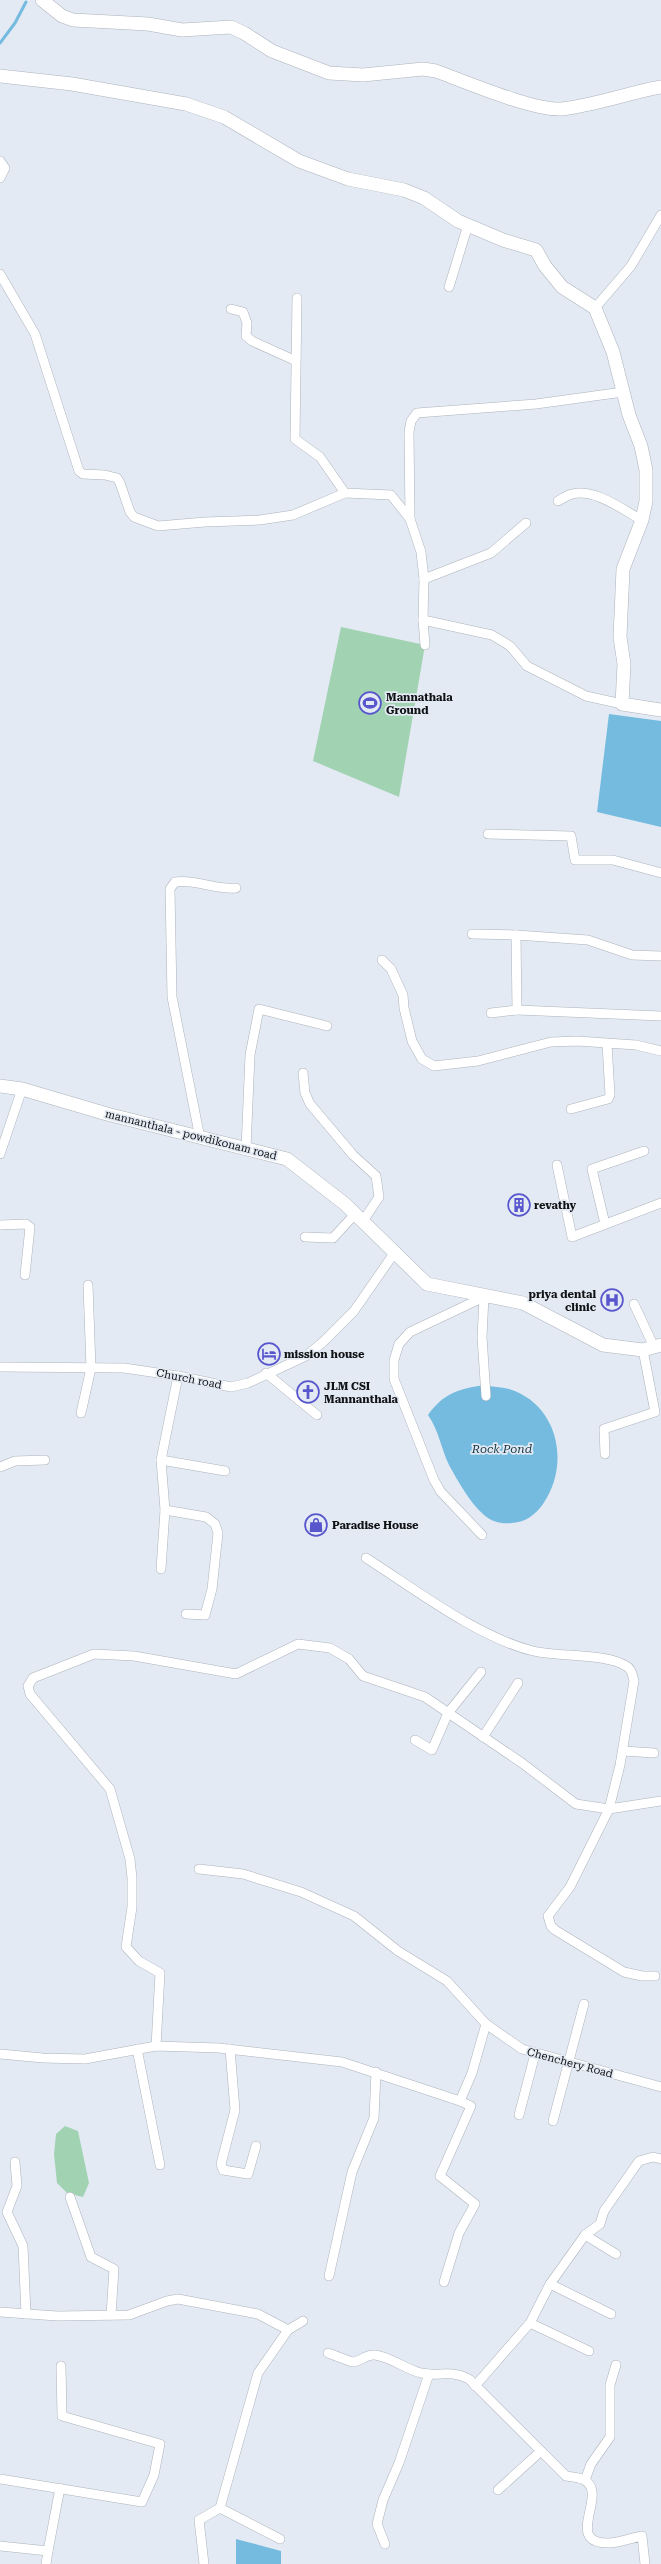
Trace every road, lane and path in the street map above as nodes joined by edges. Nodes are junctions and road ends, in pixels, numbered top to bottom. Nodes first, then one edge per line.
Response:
1 (42, 0) edge
2 (0, 76) edge
3 (661, 87) edge
4 (0, 161) edge
5 (0, 178) edge
6 (661, 214) edge
7 (468, 225) junction
8 (0, 274) edge
9 (449, 287) dead end
10 (297, 298) dead end
11 (595, 308) junction
12 (231, 309) dead end
13 (294, 360) junction
14 (623, 392) junction
15 (345, 493) junction
16 (558, 501) dead end
17 (410, 519) junction
18 (642, 520) junction
19 (526, 524) dead end
20 (424, 579) junction
21 (423, 620) junction
22 (425, 645) dead end
23 (622, 704) junction
24 (661, 710) edge
25 (488, 834) dead end
26 (661, 873) edge
27 (236, 888) dead end
28 (472, 934) dead end
29 (516, 936) junction
30 (661, 956) edge
31 (382, 960) dead end
32 (517, 1010) junction
33 (491, 1013) dead end
34 (661, 1016) edge
35 (327, 1026) dead end
36 (607, 1044) junction
37 (661, 1051) edge
38 (303, 1073) dead end
39 (0, 1086) edge
40 (22, 1089) junction
41 (571, 1109) dead end
42 (200, 1138) junction
43 (246, 1149) junction
44 (644, 1150) dead end
45 (0, 1154) edge
46 (557, 1165) dead end
47 (661, 1203) edge
48 (359, 1217) junction
49 (605, 1224) junction
50 (0, 1226) edge
51 (305, 1237) dead end
52 (395, 1252) junction
53 (25, 1274) dead end
54 (88, 1285) dead end
55 (484, 1297) junction
56 (634, 1304) dead end
57 (653, 1348) edge
58 (0, 1367) edge
59 (91, 1368) junction
60 (266, 1373) junction
61 (178, 1376) junction
62 (486, 1396) dead end
63 (81, 1413) dead end
64 (317, 1415) dead end
65 (605, 1454) dead end
66 (45, 1460) dead end
67 (161, 1460) junction
68 (0, 1467) edge
69 (225, 1471) dead end
70 (165, 1510) junction
71 (482, 1535) dead end
72 (366, 1558) dead end
73 (162, 1569) dead end
74 (186, 1614) dead end
75 (481, 1672) dead end
76 (518, 1683) dead end
77 (448, 1713) junction
78 (483, 1737) junction
79 (415, 1740) dead end
80 (623, 1751) junction
81 (654, 1753) dead end
82 (660, 1804) edge
83 (609, 1809) junction
84 (199, 1869) dead end
85 (656, 1976) dead end
86 (584, 2004) dead end
87 (486, 2024) junction
88 (156, 2046) junction
89 (137, 2049) junction
90 (230, 2049) junction
91 (0, 2054) edge
92 (535, 2054) junction
93 (569, 2064) junction
94 (376, 2072) junction
95 (661, 2087) edge
96 (460, 2100) junction
97 (519, 2115) dead end
98 (553, 2121) dead end
99 (256, 2146) dead end
100 (661, 2159) edge
101 (15, 2162) dead end
102 (160, 2165) dead end
103 (70, 2197) dead end
104 (586, 2235) junction
105 (616, 2254) dead end
106 (329, 2276) dead end
107 (444, 2282) dead end
108 (550, 2284) junction
109 (0, 2312) edge
110 (26, 2314) junction
111 (611, 2314) dead end
112 (111, 2315) junction
113 (303, 2321) dead end
114 (530, 2323) junction
115 (288, 2330) junction
116 (590, 2351) dead end
117 (328, 2353) dead end
118 (616, 2365) dead end
119 (61, 2366) dead end
120 (429, 2374) junction
121 (476, 2386) junction
122 (540, 2451) junction
123 (0, 2479) edge
124 (585, 2480) junction
125 (60, 2488) junction
126 (498, 2490) dead end
127 (220, 2508) junction
128 (280, 2539) dead end
129 (385, 2544) dead end
130 (0, 2546) edge
131 (48, 2551) junction
132 (46, 2564) edge
133 (204, 2564) edge
134 (645, 2564) edge

1 - 3 main road
2 - 7 main road
4 - 5 street
6 - 11 street
7 - 9 street
7 - 11 main road
8 - 15 street
10 - 13 street
11 - 14 main road
12 - 13 street
13 - 15 street
14 - 17 street
14 - 18 main road
15 - 17 street
16 - 18 street
17 - 20 street
18 - 23 main road
19 - 20 street
20 - 21 street
21 - 22 street
21 - 23 street
23 - 24 main road
25 - 26 street
27 - 42 street
28 - 29 street
29 - 30 street
29 - 32 street
31 - 36 street
32 - 33 street
32 - 34 street
35 - 43 street
36 - 37 street
36 - 41 street
38 - 48 street
39 - 40 main road, mannanthala - powdikonam road
40 - 42 main road, mannanthala - powdikonam road
40 - 45 street
42 - 43 main road, mannanthala - powdikonam road
43 - 48 main road, mannanthala - powdikonam road
44 - 49 street
46 - 49 street
47 - 49 street
48 - 51 street
48 - 52 main road, mannanthala - powdikonam road
50 - 53 street
52 - 55 main road, mannanthala - powdikonam road
52 - 60 street, Church road
54 - 59 street
55 - 57 main road, mannanthala - powdikonam road
55 - 62 street
55 - 71 street
56 - 57 street
57 - 65 street
58 - 59 street, Church road
59 - 61 street, Church road
59 - 63 street
60 - 61 street, Church road
60 - 64 street
61 - 67 street
66 - 68 street
67 - 69 street
67 - 70 street
70 - 73 street
70 - 74 street
72 - 80 street
75 - 77 street
76 - 78 street
77 - 78 street
77 - 79 street
77 - 88 street
78 - 83 street
80 - 81 street
80 - 83 street
82 - 83 street
83 - 85 street
84 - 87 street, Chenchery Road
86 - 93 street
87 - 92 street, Chenchery Road
87 - 96 street
88 - 89 street
88 - 90 street
89 - 91 street
89 - 102 street
90 - 94 street
90 - 99 street
92 - 93 street, Chenchery Road
92 - 97 street
93 - 95 street, Chenchery Road
93 - 98 street
94 - 96 street
94 - 106 street
96 - 107 street
100 - 104 street
101 - 110 street
103 - 112 street
104 - 105 street
104 - 108 street
108 - 111 street
108 - 114 street
109 - 110 street
110 - 112 street
112 - 115 street
113 - 115 street
114 - 116 street
114 - 121 street
115 - 127 street
117 - 120 street
118 - 124 street
119 - 125 street
120 - 121 street
120 - 129 street
121 - 122 street
122 - 124 street
122 - 126 street
123 - 125 street
124 - 134 street
125 - 131 street
127 - 128 street
127 - 133 street
130 - 131 street
131 - 132 street

